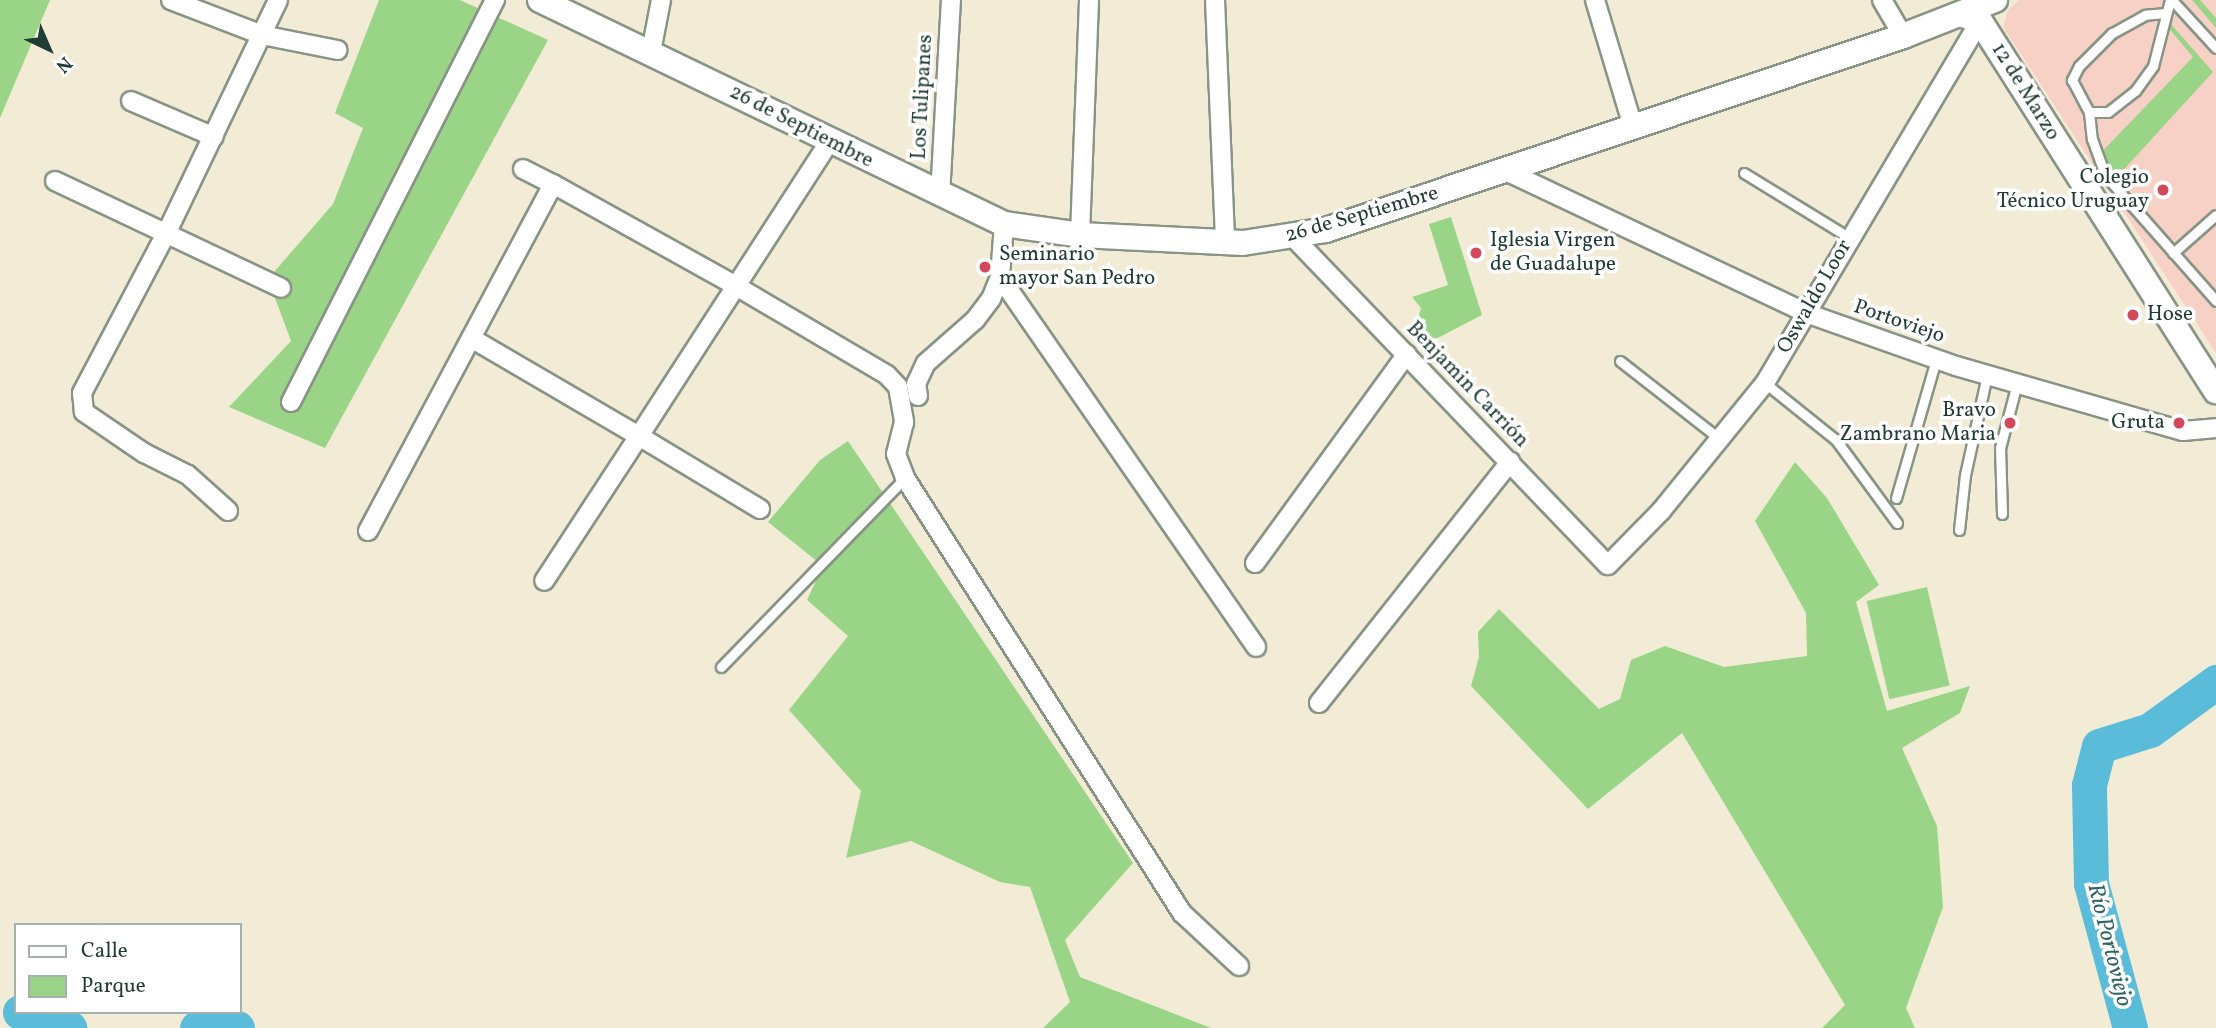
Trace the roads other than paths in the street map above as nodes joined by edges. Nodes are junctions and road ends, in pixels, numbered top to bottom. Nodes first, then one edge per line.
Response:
1 (171, 0) edge
2 (278, 0) edge
3 (495, 0) edge
4 (540, 0) edge
5 (661, 0) edge
6 (951, 0) edge
7 (1089, 0) edge
8 (1214, 0) edge
9 (1595, 0) edge
10 (1882, 0) edge
11 (2171, 0) edge
12 (1982, 10) edge
13 (2166, 13) junction
14 (262, 36) junction
15 (1902, 36) junction
16 (2216, 48) edge
17 (338, 50) dead end
18 (651, 52) junction
19 (131, 101) dead end
20 (2090, 112) junction
21 (1633, 127) junction
22 (214, 138) junction
23 (830, 142) junction
24 (523, 169) dead end
25 (1506, 171) junction
26 (1744, 173) dead end
27 (55, 181) dead end
28 (553, 184) junction
29 (940, 196) junction
30 (2216, 215) edge
31 (1004, 224) junction
32 (166, 234) junction
33 (1080, 235) junction
34 (1294, 238) junction
35 (1850, 238) junction
36 (1224, 242) junction
37 (2173, 253) junction
38 (1000, 277) junction
39 (736, 286) junction
40 (281, 288) dead end
41 (2216, 301) edge
42 (1806, 313) junction
43 (471, 338) junction
44 (1407, 354) junction
45 (1936, 359) junction
46 (1620, 362) dead end
47 (1987, 374) junction
48 (1765, 383) junction
49 (2017, 383) junction
50 (2216, 391) edge
51 (918, 396) dead end
52 (291, 402) dead end
53 (2216, 428) edge
54 (639, 436) junction
55 (1722, 440) junction
56 (1510, 462) junction
57 (905, 478) junction
58 (1896, 498) dead end
59 (760, 509) dead end
60 (228, 511) dead end
61 (2002, 514) dead end
62 (1897, 523) dead end
63 (1959, 530) dead end
64 (368, 531) dead end
65 (1255, 563) dead end
66 (1608, 565) joint
67 (544, 581) dead end
68 (1256, 647) dead end
69 (721, 667) dead end
70 (1320, 703) dead end
71 (1239, 966) dead end

1 - 14 street
2 - 14 street
3 - 52 street
4 - 18 street, 26 de Septiembre
5 - 18 street
6 - 29 street, Los Tulipanes
7 - 33 street
8 - 36 street
9 - 21 street
10 - 15 street
11 - 13 lane
11 - 16 lane
12 - 15 street, 26 de Septiembre
12 - 35 street, Oswaldo Loor
12 - 50 street, 12 de Marzo
13 - 20 lane
13 - 20 lane
14 - 17 street
14 - 22 street
15 - 21 street, 26 de Septiembre
18 - 23 street, 26 de Septiembre
19 - 22 street
20 - 37 lane
21 - 25 street, 26 de Septiembre
22 - 32 street
23 - 29 street, 26 de Septiembre
23 - 39 street
24 - 28 street
25 - 34 street, 26 de Septiembre
25 - 42 street, Portoviejo
26 - 35 lane
27 - 32 street
28 - 39 street
28 - 43 street
29 - 31 street, 26 de Septiembre
30 - 37 lane
31 - 33 street, 26 de Septiembre
31 - 38 street
32 - 40 street
32 - 60 street
33 - 36 street, 26 de Septiembre
34 - 36 street, 26 de Septiembre
34 - 44 street, Benjamin Carrión
35 - 42 street, Oswaldo Loor
37 - 41 lane
38 - 51 street
38 - 68 street
39 - 54 street
39 - 57 street
42 - 45 street, Portoviejo
42 - 48 street, Oswaldo Loor
43 - 54 street
43 - 64 street
44 - 56 street, Benjamin Carrión
44 - 65 street
45 - 47 street, Portoviejo
45 - 58 lane
46 - 55 lane
47 - 49 street, Portoviejo
47 - 63 lane
48 - 55 street, Oswaldo Loor
48 - 62 lane
49 - 53 street, Portoviejo
49 - 61 lane
54 - 59 street
54 - 67 street
55 - 66 street, Oswaldo Loor
56 - 66 street, Benjamin Carrión
56 - 70 street
57 - 69 lane
57 - 71 street

